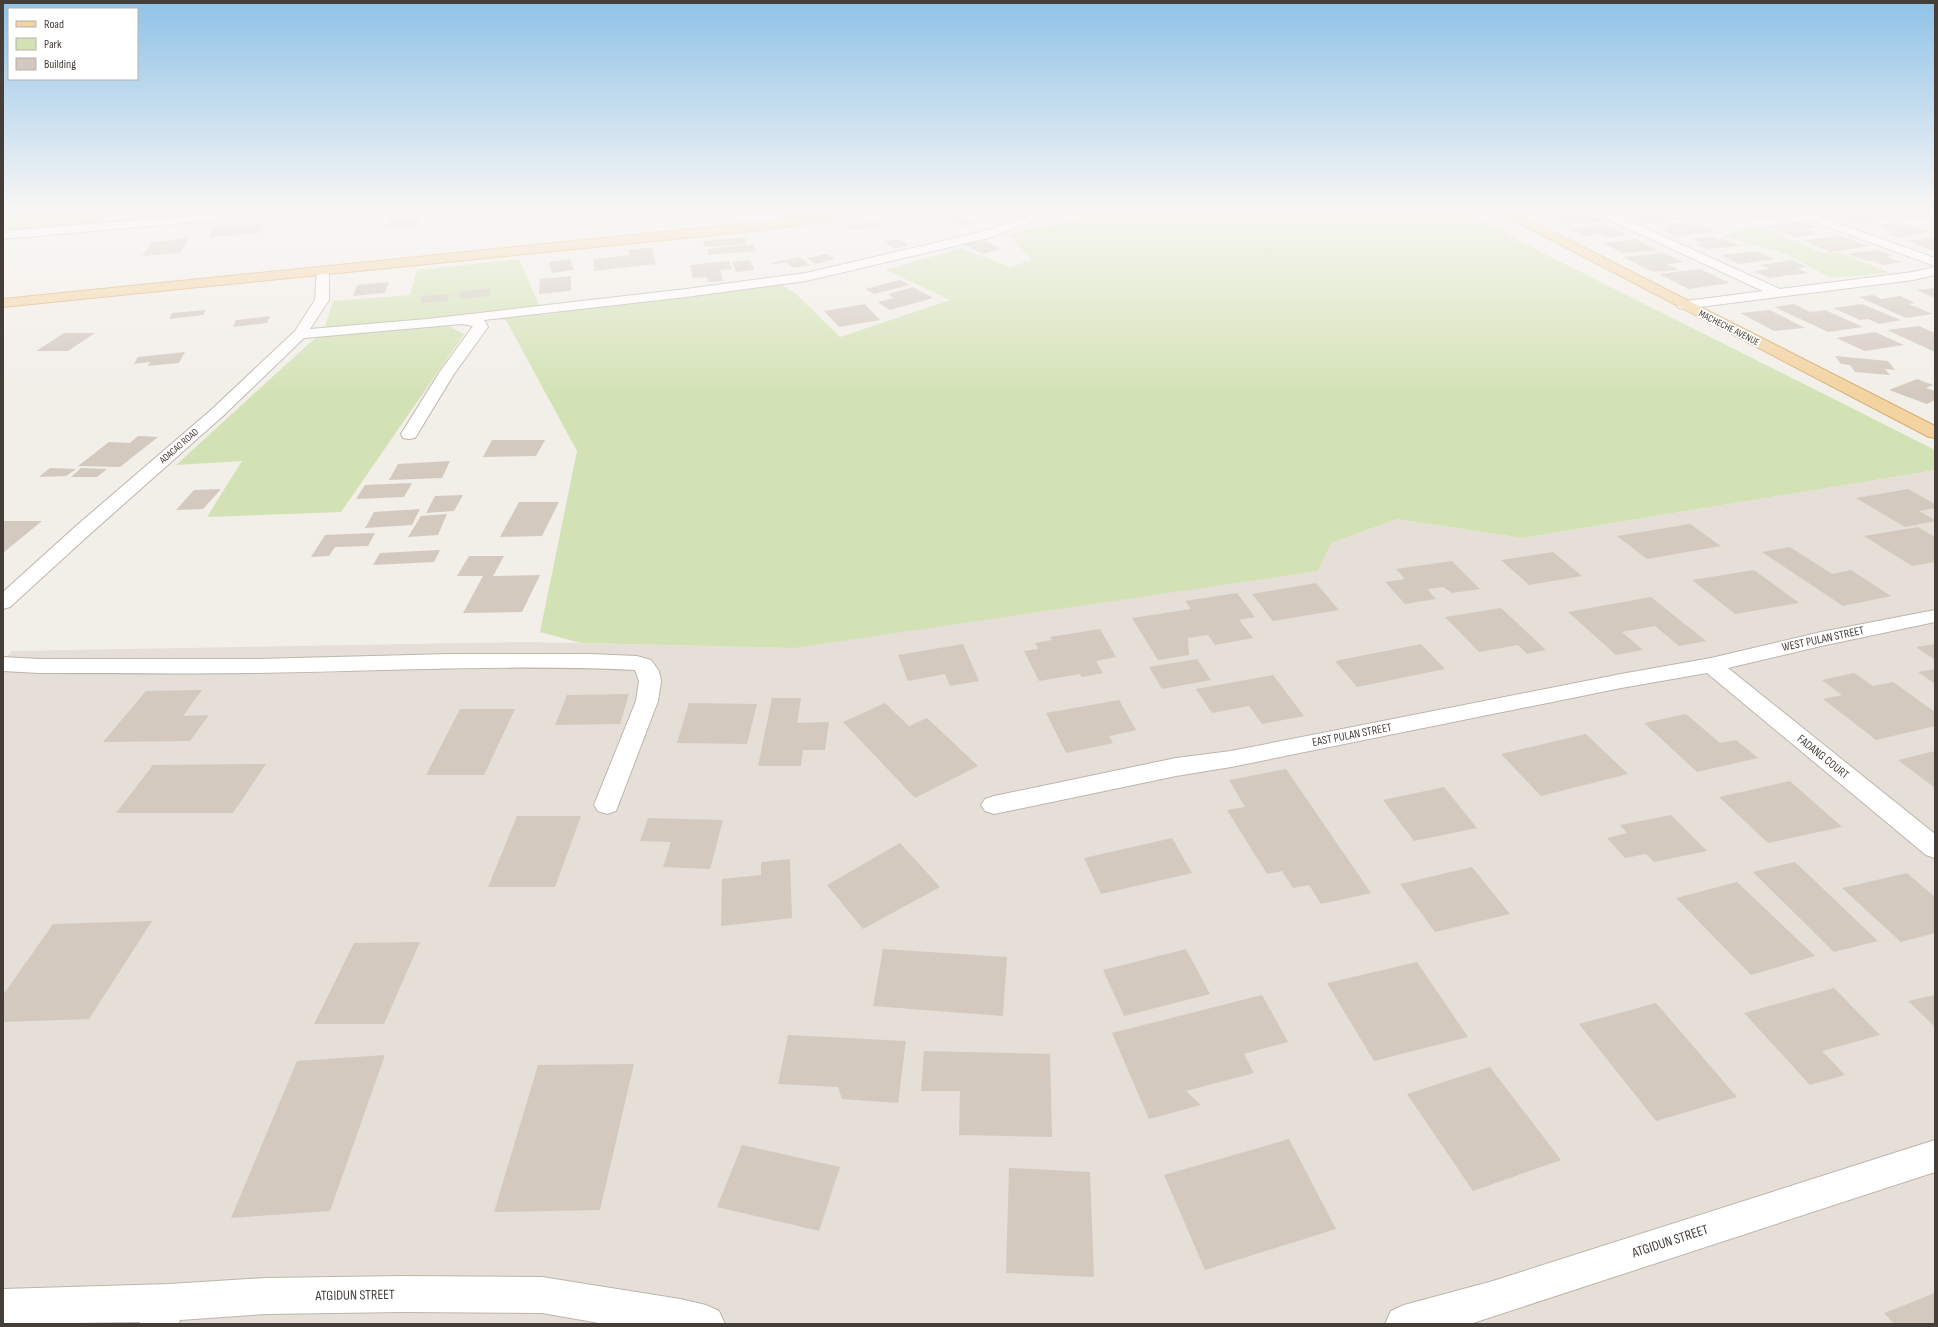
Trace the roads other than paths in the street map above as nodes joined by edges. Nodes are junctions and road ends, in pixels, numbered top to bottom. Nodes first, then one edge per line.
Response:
1 (304, 272) edge
2 (323, 272) edge
3 (828, 272) edge
4 (1621, 272) edge
5 (1732, 272) edge
6 (1931, 272) edge
7 (1778, 293) junction
8 (3, 303) edge
9 (1684, 305) junction
10 (430, 322) junction
11 (300, 334) junction
12 (1935, 433) edge
13 (409, 434) dead end
14 (3, 603) edge
15 (1935, 616) edge
16 (3, 664) edge
17 (1711, 666) junction
18 (607, 805) dead end
19 (994, 805) dead end
20 (1935, 848) edge
21 (1935, 1156) edge
22 (3, 1308) edge
23 (164, 1313) edge
24 (706, 1324) edge
25 (1404, 1324) edge

1 - 8 main road
2 - 11 street, ADACAO ROAD
3 - 10 street
4 - 9 main road, MACHECHE AVENUE
5 - 7 street
6 - 7 street
7 - 9 street
9 - 12 main road, MACHECHE AVENUE
10 - 11 street
10 - 13 street
11 - 14 street, ADACAO ROAD
15 - 17 street, WEST PULAN STREET
16 - 18 street
17 - 19 street, EAST PULAN STREET
17 - 20 street, FADANG COURT
21 - 25 street, ATGIDUN STREET
22 - 23 street, ATGIDUN STREET
23 - 24 street, ATGIDUN STREET

